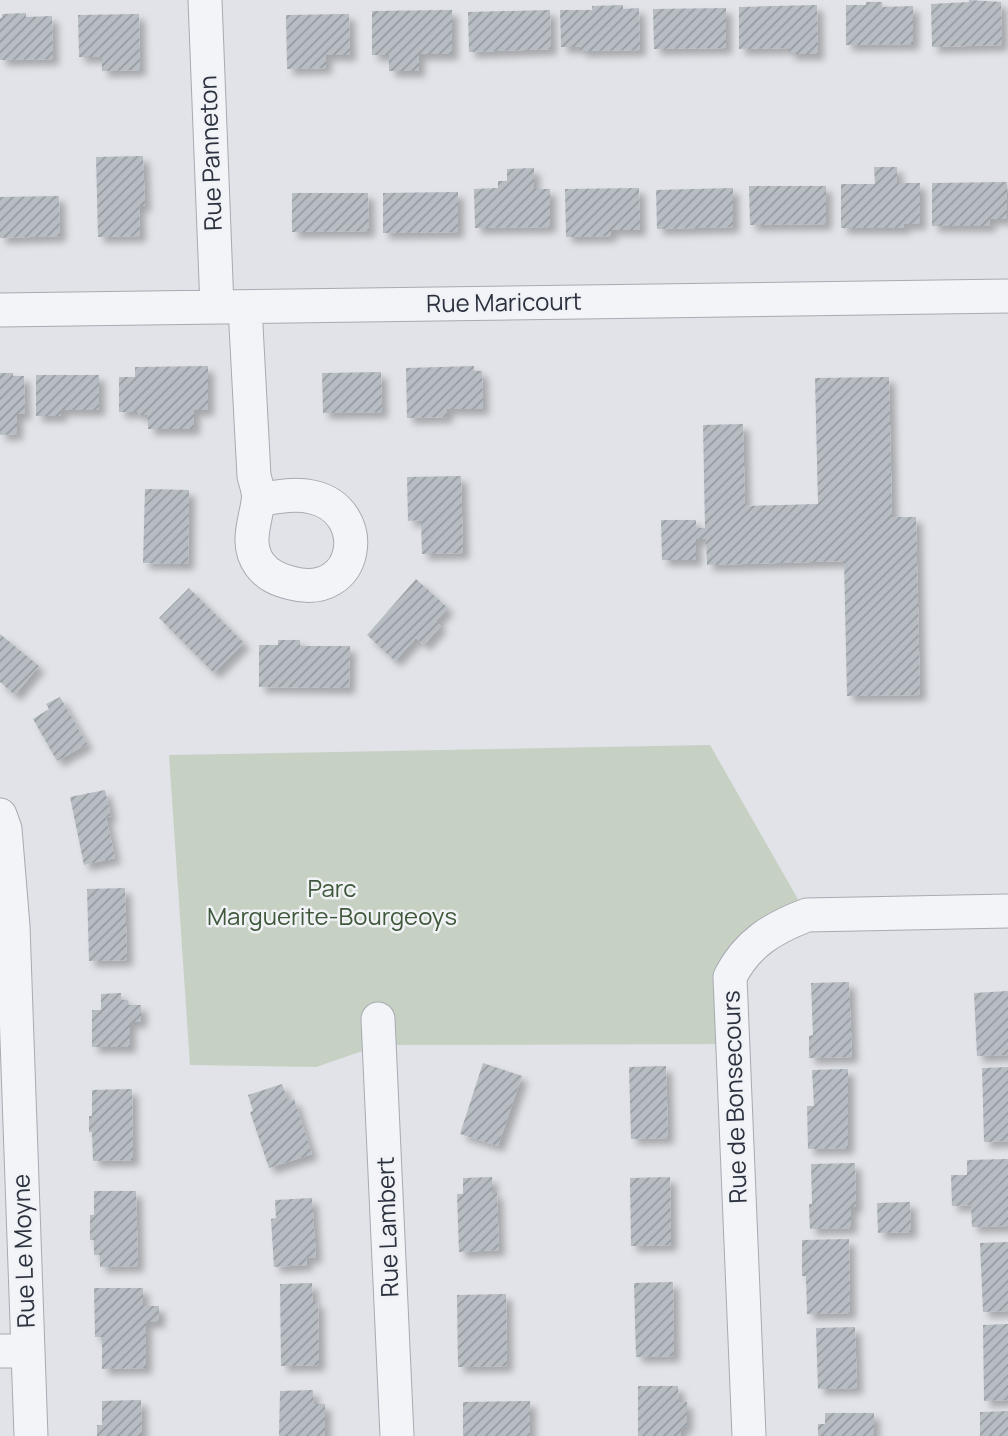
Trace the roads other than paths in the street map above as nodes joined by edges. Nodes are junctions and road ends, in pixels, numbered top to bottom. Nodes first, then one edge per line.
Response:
1 (205, 0) edge
2 (1008, 296) edge
3 (231, 307) junction
4 (0, 310) edge
5 (259, 500) dead end
6 (0, 815) edge
7 (1008, 911) edge
8 (7, 1004) edge
9 (378, 1019) dead end
10 (14, 1351) edge
11 (31, 1436) edge
12 (397, 1436) edge
13 (749, 1436) edge

1 - 3 street, Rue Panneton
2 - 3 street, Rue Maricourt
3 - 4 street, Rue Maricourt
3 - 5 street, Rue Panneton
6 - 8 street, Rue Le Moyne
7 - 13 street, Rue de Bonsecours
8 - 10 street, Rue Le Moyne
9 - 12 street, Rue Lambert
10 - 11 street, Rue Le Moyne

